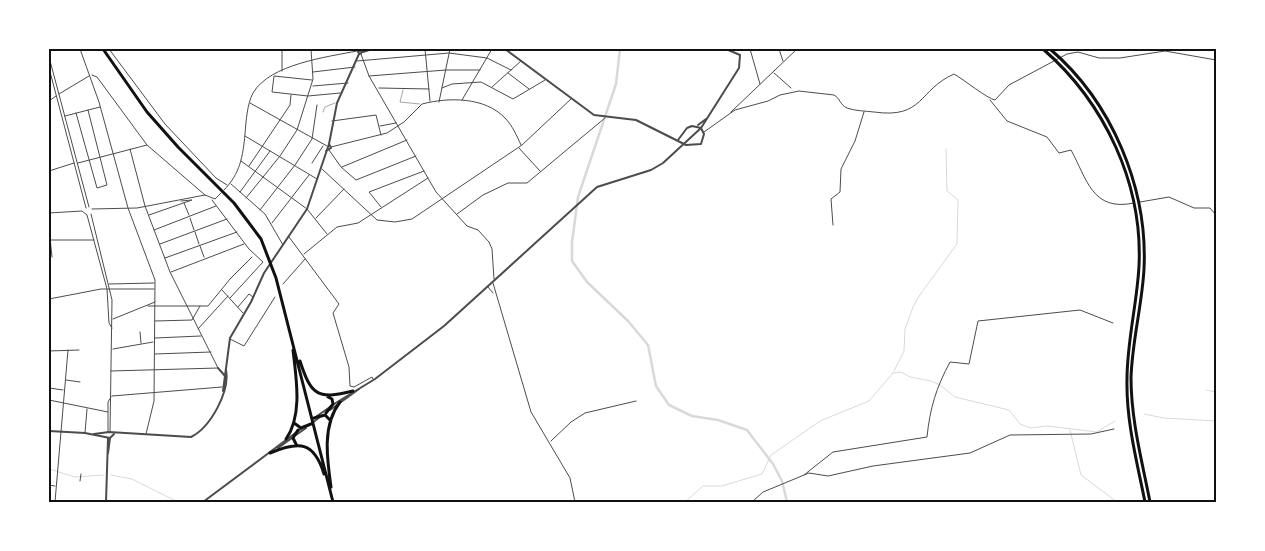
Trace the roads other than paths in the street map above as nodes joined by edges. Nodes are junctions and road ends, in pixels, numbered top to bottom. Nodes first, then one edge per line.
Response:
1 (80, 49) edge
2 (103, 49) edge
3 (109, 49) edge
4 (282, 49) edge
5 (311, 49) edge
6 (371, 49) edge
7 (425, 49) edge
8 (450, 49) edge
9 (492, 49) edge
10 (505, 49) edge
11 (726, 49) edge
12 (750, 49) edge
13 (779, 49) edge
14 (797, 49) edge
15 (1043, 49) edge
16 (1050, 49) edge
17 (360, 52) edge
18 (450, 53) junction
19 (426, 54) junction
20 (49, 57) edge
21 (487, 58) junction
22 (312, 60) junction
23 (1216, 60) edge
24 (357, 61) junction
25 (363, 61) junction
26 (521, 61) junction
27 (783, 62) junction
28 (355, 67) junction
29 (49, 68) edge
30 (446, 70) junction
31 (480, 70) junction
32 (511, 70) junction
33 (282, 71) junction
34 (313, 72) junction
35 (428, 72) junction
36 (773, 72) junction
37 (508, 73) junction
38 (91, 76) junction
39 (274, 76) junction
40 (369, 76) junction
41 (313, 80) junction
42 (546, 80) junction
43 (473, 83) junction
44 (348, 84) junction
45 (760, 85) junction
46 (312, 86) junction
47 (404, 87) junction
48 (492, 87) junction
49 (378, 88) junction
50 (442, 88) junction
51 (791, 88) dead end
52 (429, 89) junction
53 (530, 90) junction
54 (342, 93) junction
55 (291, 94) junction
56 (58, 95) junction
57 (308, 96) junction
58 (571, 98) junction
59 (990, 99) junction
60 (49, 101) edge
61 (462, 101) junction
62 (250, 102) junction
63 (430, 102) junction
64 (439, 102) junction
65 (337, 103) junction
66 (422, 104) junction
67 (317, 105) dead end
68 (100, 107) junction
69 (88, 110) junction
70 (863, 111) junction
71 (323, 112) dead end
72 (731, 112) junction
73 (76, 113) junction
74 (64, 116) junction
75 (709, 116) junction
76 (606, 117) junction
77 (280, 120) junction
78 (332, 121) junction
79 (398, 124) junction
80 (379, 126) junction
81 (694, 126) junction
82 (701, 128) junction
83 (297, 130) junction
84 (704, 132) junction
85 (245, 136) junction
86 (381, 136) junction
87 (683, 136) junction
88 (312, 139) junction
89 (407, 140) junction
90 (678, 140) junction
91 (685, 144) junction
92 (147, 145) junction
93 (323, 145) junction
94 (522, 145) junction
95 (263, 146) junction
96 (329, 146) junction
97 (519, 147) junction
98 (130, 149) junction
99 (270, 151) junction
100 (328, 151) junction
101 (113, 153) junction
102 (100, 156) junction
103 (280, 156) junction
104 (417, 156) junction
105 (89, 159) junction
106 (241, 161) junction
107 (74, 163) junction
108 (77, 163) junction
109 (312, 163) dead end
110 (295, 165) junction
111 (249, 166) junction
112 (342, 167) junction
113 (321, 168) junction
114 (49, 171) edge
115 (425, 171) junction
116 (256, 172) junction
117 (540, 172) junction
118 (310, 175) junction
119 (263, 177) junction
120 (428, 178) junction
121 (317, 179) junction
122 (230, 183) junction
123 (228, 186) junction
124 (277, 188) junction
125 (344, 189) junction
126 (239, 192) junction
127 (205, 195) junction
128 (246, 198) junction
129 (292, 198) junction
130 (212, 199) junction
131 (442, 199) junction
132 (168, 202) junction
133 (184, 203) junction
134 (145, 206) junction
135 (216, 206) junction
136 (381, 207) junction
137 (87, 208) junction
138 (128, 208) junction
139 (92, 209) junction
140 (308, 209) junction
141 (97, 210) junction
142 (260, 210) junction
143 (82, 211) junction
144 (49, 213) edge
145 (85, 213) junction
146 (91, 213) junction
147 (370, 214) junction
148 (456, 214) junction
149 (88, 215) junction
150 (149, 215) junction
151 (189, 215) dead end
152 (1216, 215) edge
153 (190, 218) dead end
154 (227, 219) junction
155 (316, 219) junction
156 (271, 224) junction
157 (833, 225) dead end
158 (49, 228) edge
159 (154, 230) junction
160 (237, 232) junction
161 (328, 235) junction
162 (289, 237) junction
163 (49, 240) edge
164 (95, 240) junction
165 (159, 244) junction
166 (245, 244) junction
167 (283, 245) junction
168 (303, 255) junction
169 (52, 257) dead end
170 (204, 257) dead end
171 (252, 257) dead end
172 (164, 258) junction
173 (305, 258) junction
174 (170, 272) junction
175 (493, 281) junction
176 (155, 283) junction
177 (109, 284) junction
178 (283, 284) dead end
179 (488, 286) junction
180 (493, 288) junction
181 (107, 289) junction
182 (110, 289) junction
183 (154, 289) junction
184 (222, 290) junction
185 (483, 290) junction
186 (492, 292) junction
187 (495, 294) junction
188 (229, 297) junction
189 (254, 297) junction
190 (275, 298) dead end
191 (49, 300) edge
192 (155, 302) junction
193 (148, 306) junction
194 (187, 306) junction
195 (201, 306) junction
196 (155, 307) junction
197 (238, 307) junction
198 (244, 314) junction
199 (112, 320) junction
200 (192, 320) junction
201 (155, 321) junction
202 (1113, 323) dead end
203 (112, 329) junction
204 (198, 329) junction
205 (140, 332) dead end
206 (291, 334) junction
207 (202, 336) junction
208 (154, 338) junction
209 (230, 338) junction
210 (154, 342) junction
211 (141, 344) junction
212 (112, 349) junction
213 (68, 350) junction
214 (79, 350) dead end
215 (49, 351) edge
216 (211, 352) junction
217 (154, 354) junction
218 (218, 368) junction
219 (225, 368) junction
220 (154, 370) junction
221 (111, 371) junction
222 (226, 377) junction
223 (66, 379) junction
224 (374, 380) junction
225 (80, 382) dead end
226 (226, 386) junction
227 (49, 388) edge
228 (360, 388) junction
229 (63, 390) dead end
230 (353, 391) junction
231 (154, 392) junction
232 (327, 396) junction
233 (111, 397) junction
234 (49, 400) edge
235 (340, 402) junction
236 (636, 402) dead end
237 (64, 403) junction
238 (333, 404) junction
239 (87, 408) junction
240 (108, 412) junction
241 (324, 414) junction
242 (316, 418) junction
243 (330, 420) junction
244 (294, 423) junction
245 (311, 424) joint
246 (302, 428) junction
247 (1114, 429) dead end
248 (49, 431) edge
249 (61, 432) junction
250 (85, 433) junction
251 (109, 435) junction
252 (146, 435) junction
253 (294, 437) junction
254 (286, 439) junction
255 (550, 442) junction
256 (297, 445) junction
257 (275, 449) junction
258 (270, 453) junction
259 (80, 474) dead end
260 (804, 475) junction
261 (80, 481) dead end
262 (49, 485) edge
263 (56, 486) junction
264 (55, 502) edge
265 (106, 502) edge
266 (203, 502) edge
267 (333, 502) edge
268 (575, 502) edge
269 (752, 502) edge
270 (1145, 502) edge
271 (1150, 502) edge

1 - 38 street
2 - 206 highway
3 - 123 street
4 - 33 street
5 - 22 street
6 - 17 street
7 - 19 street
8 - 18 street
9 - 21 street
10 - 26 street
11 - 75 street
12 - 45 street
13 - 27 street
14 - 27 street
15 - 270 highway
16 - 271 highway
17 - 22 street
17 - 24 street
17 - 25 street
18 - 19 street
18 - 21 street
18 - 30 street
19 - 25 street
19 - 35 street
20 - 56 street
21 - 31 street
21 - 32 street
22 - 33 street
22 - 34 street
23 - 59 street
24 - 25 street
24 - 28 street
25 - 40 street
26 - 32 street
26 - 42 street
27 - 36 street
28 - 34 street
28 - 44 street
29 - 56 street
30 - 31 street
30 - 35 street
30 - 50 street
31 - 43 street
32 - 37 street
33 - 39 street
34 - 41 street
35 - 40 street
35 - 52 street
36 - 45 street
36 - 51 street
37 - 48 street
37 - 53 street
38 - 56 street
38 - 68 street
38 - 92 street
39 - 41 street
39 - 55 street
39 - 62 street
40 - 49 street
41 - 46 street
42 - 53 street
42 - 58 street
43 - 48 street
43 - 50 street
43 - 61 street
44 - 46 street
44 - 54 street
45 - 72 street
46 - 57 street
47 - 49 street
47 - 52 street
47 - 66 lane
48 - 53 street
49 - 79 street
50 - 64 street
52 - 63 street
54 - 57 street
54 - 65 street
55 - 57 street
55 - 77 street
56 - 60 street
56 - 74 street
56 - 107 street
57 - 83 street
58 - 76 street
58 - 94 street
59 - 70 street
59 - 152 street
61 - 64 street
61 - 94 street
62 - 77 street
62 - 85 street
63 - 64 street
63 - 66 street
65 - 71 lane
65 - 78 street
66 - 79 street
67 - 88 street
68 - 69 street
68 - 101 street
69 - 73 street
69 - 102 street
70 - 72 street
70 - 157 street
72 - 84 street
73 - 74 street
73 - 105 street
74 - 108 street
75 - 81 street
75 - 82 street
76 - 90 street
76 - 117 street
77 - 83 street
77 - 95 street
78 - 80 street
78 - 96 street
79 - 80 street
79 - 86 street
79 - 89 street
80 - 86 street
81 - 82 street
81 - 87 street
82 - 84 street
82 - 91 street
83 - 88 street
83 - 103 street
84 - 91 street
85 - 95 street
85 - 106 street
86 - 96 street
87 - 90 street
87 - 91 street
88 - 93 street
88 - 110 street
89 - 104 street
89 - 112 street
90 - 91 street
91 - 175 street
92 - 98 street
92 - 127 street
93 - 96 street
93 - 109 street
94 - 97 street
95 - 99 street
95 - 111 street
96 - 100 street
97 - 117 street
97 - 131 street
98 - 101 street
98 - 134 street
99 - 103 street
99 - 116 street
100 - 112 street
100 - 113 street
101 - 102 street
101 - 138 street
102 - 105 street
102 - 105 street
103 - 110 street
103 - 119 street
104 - 112 street
104 - 115 street
105 - 108 street
106 - 111 street
106 - 122 street
107 - 114 street
107 - 137 street
108 - 137 street
110 - 118 street
110 - 124 street
111 - 116 street
113 - 121 street
113 - 125 street
115 - 120 street
115 - 136 street
116 - 119 street
116 - 126 street
117 - 148 street
118 - 121 street
118 - 129 street
119 - 124 street
119 - 128 street
120 - 131 street
120 - 136 street
121 - 140 street
122 - 123 street
122 - 126 street
123 - 130 street
124 - 129 street
124 - 142 street
125 - 147 street
125 - 155 street
126 - 128 street
127 - 130 street
127 - 132 street
128 - 142 street
129 - 140 street
129 - 156 street
130 - 135 street
131 - 147 street
131 - 148 street
132 - 133 street
132 - 134 street
133 - 150 street
133 - 151 street
134 - 138 street
134 - 150 street
135 - 154 street
135 - 159 street
136 - 147 street
137 - 139 street
137 - 143 street
137 - 145 street
138 - 141 street
138 - 176 street
139 - 141 street
139 - 146 street
140 - 155 street
140 - 162 street
141 - 146 street
142 - 156 street
143 - 144 street
143 - 145 street
145 - 149 street
146 - 149 street
146 - 177 street
147 - 161 street
148 - 175 street
149 - 164 street
150 - 159 street
153 - 170 street
154 - 160 street
154 - 165 street
155 - 161 street
156 - 167 street
158 - 163 street
159 - 165 street
160 - 166 street
160 - 172 street
161 - 168 street
162 - 167 street
162 - 168 street
163 - 164 street
163 - 169 street
164 - 181 street
165 - 172 street
166 - 174 street
166 - 188 street
167 - 189 street
168 - 173 street
171 - 184 street
172 - 174 street
173 - 178 street
173 - 224 street
174 - 194 street
175 - 179 street
175 - 180 street
176 - 177 street
176 - 183 street
177 - 182 street
179 - 180 street
179 - 185 street
179 - 186 street
180 - 187 street
181 - 182 street
181 - 191 street
181 - 203 street
182 - 183 street
182 - 199 street
183 - 192 street
184 - 188 street
184 - 195 street
185 - 186 street
185 - 224 street
186 - 187 street
187 - 255 street
188 - 197 street
188 - 204 street
189 - 197 street
189 - 198 street
190 - 209 street
192 - 193 street
192 - 196 street
193 - 196 street
193 - 199 street
194 - 195 street
194 - 196 street
194 - 200 street
195 - 200 street
196 - 201 street
197 - 198 street
198 - 209 street
199 - 203 street
200 - 201 street
200 - 204 street
201 - 208 street
202 - 260 street
203 - 212 street
204 - 207 street
205 - 211 street
206 - 232 highway
206 - 244 highway
206 - 267 highway
207 - 208 street
207 - 216 street
208 - 210 street
209 - 219 street
210 - 211 street
210 - 217 street
211 - 212 street
212 - 221 street
213 - 214 street
213 - 215 street
213 - 223 street
216 - 217 street
216 - 218 street
217 - 220 street
218 - 219 street
218 - 220 street
218 - 222 street
219 - 222 street
220 - 221 street
220 - 231 street
221 - 233 street
222 - 226 street
223 - 225 street
223 - 237 street
224 - 228 street
226 - 231 street
226 - 252 street
227 - 229 street
228 - 230 street
228 - 235 street
230 - 232 highway
230 - 238 street
231 - 233 street
231 - 252 street
232 - 238 highway
233 - 240 street
233 - 251 street
234 - 237 street
235 - 241 street
235 - 243 highway
236 - 255 street
237 - 239 street
237 - 249 street
238 - 241 highway
238 - 242 street
239 - 240 street
239 - 250 street
240 - 251 street
241 - 242 highway
241 - 243 highway
242 - 245 street
242 - 246 street
243 - 267 highway
244 - 246 highway
244 - 254 highway
245 - 246 highway
246 - 253 highway
246 - 253 street
246 - 254 street
247 - 260 street
248 - 249 street
249 - 250 street
249 - 263 street
250 - 251 street
251 - 252 street
251 - 265 street
253 - 256 highway
253 - 257 street
254 - 257 street
255 - 268 street
256 - 258 highway
256 - 267 highway
257 - 258 street
258 - 266 street
259 - 261 street
260 - 269 street
262 - 263 street
263 - 264 street

